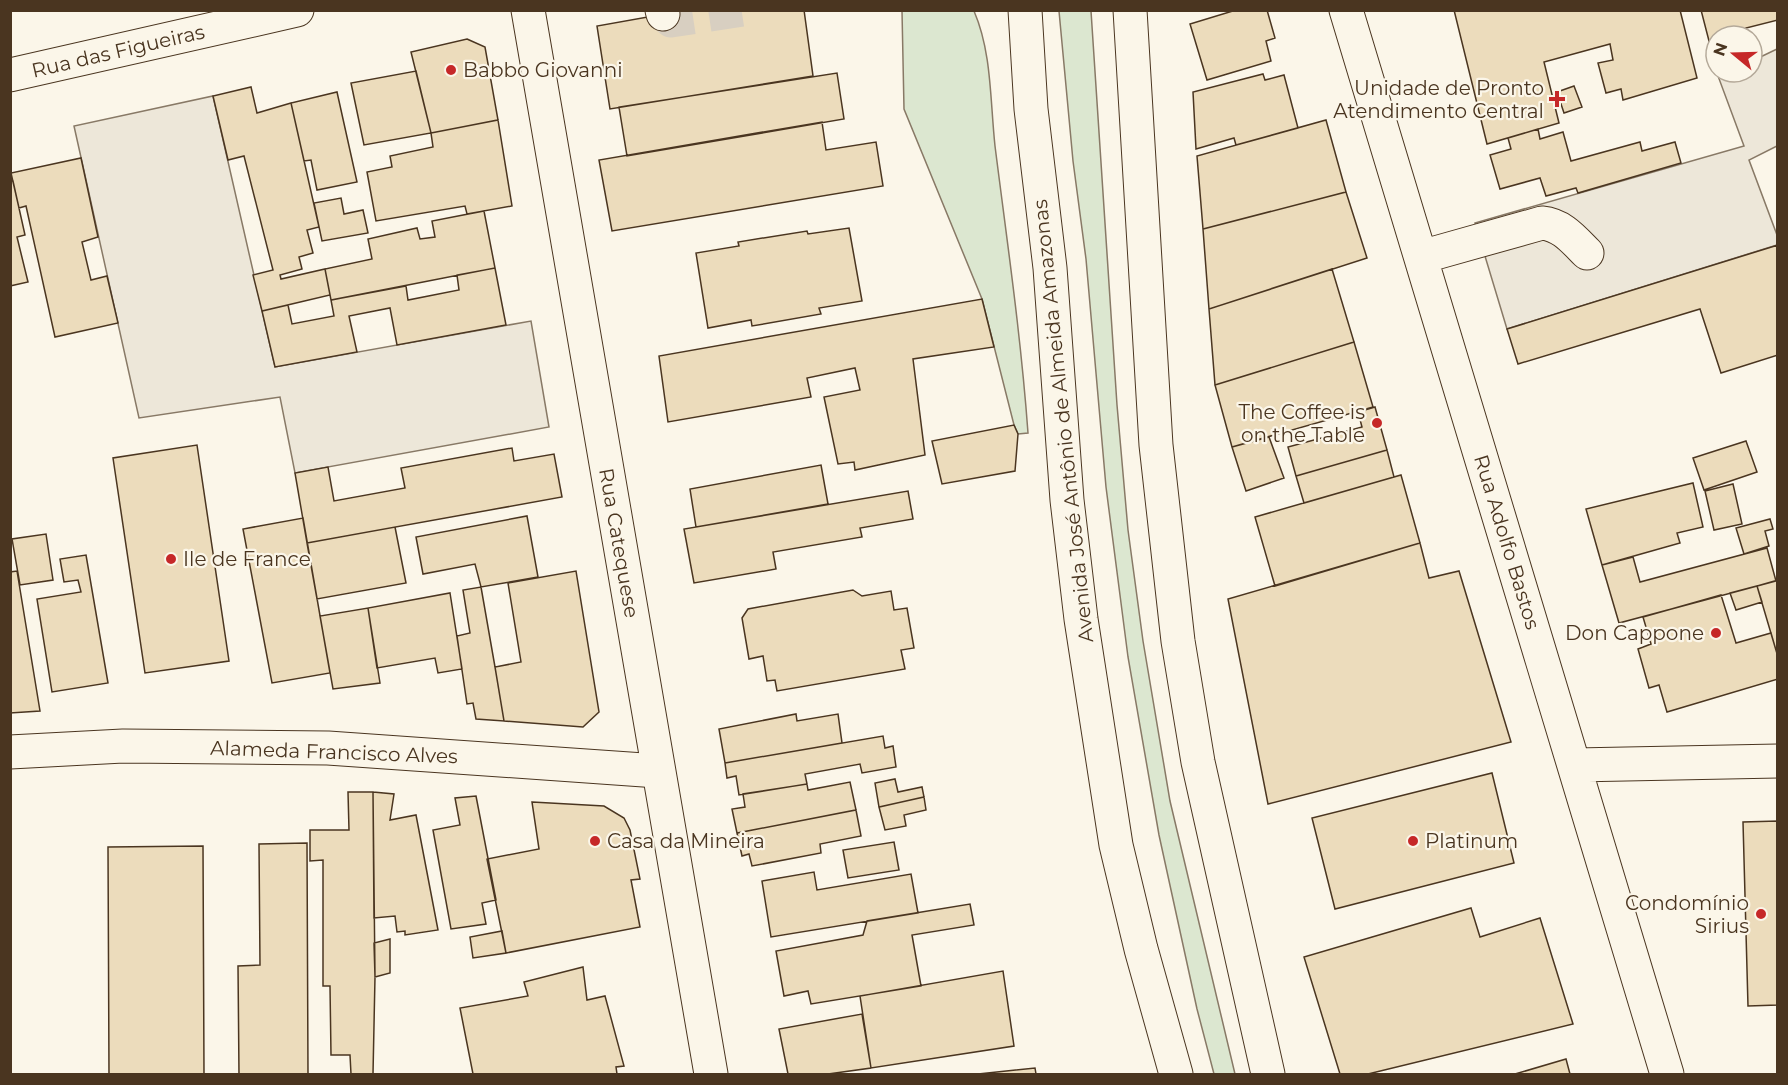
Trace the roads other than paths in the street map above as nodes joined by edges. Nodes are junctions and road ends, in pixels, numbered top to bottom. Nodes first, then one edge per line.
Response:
1 (297, 10) edge
2 (528, 10) edge
3 (1130, 10) edge
4 (1346, 10) edge
5 (1023, 13) edge
6 (10, 75) edge
7 (1587, 253) dead end
8 (1421, 257) junction
9 (10, 752) edge
10 (1778, 761) edge
11 (1575, 765) junction
12 (658, 771) junction
13 (711, 1074) edge
14 (1176, 1074) edge
15 (1268, 1074) edge
16 (1667, 1074) edge

1 - 6 main road, Rua das Figueiras
2 - 12 main road, Rua Catequese
3 - 15 main road
4 - 8 main road, Rua Adolfo Bastos
5 - 14 main road, Avenida José Antônio de Almeida Amazonas
7 - 8 main road
8 - 11 main road, Rua Adolfo Bastos
9 - 12 main road, Alameda Francisco Alves
10 - 11 main road
11 - 16 main road, Rua Adolfo Bastos
12 - 13 main road, Rua Catequese

